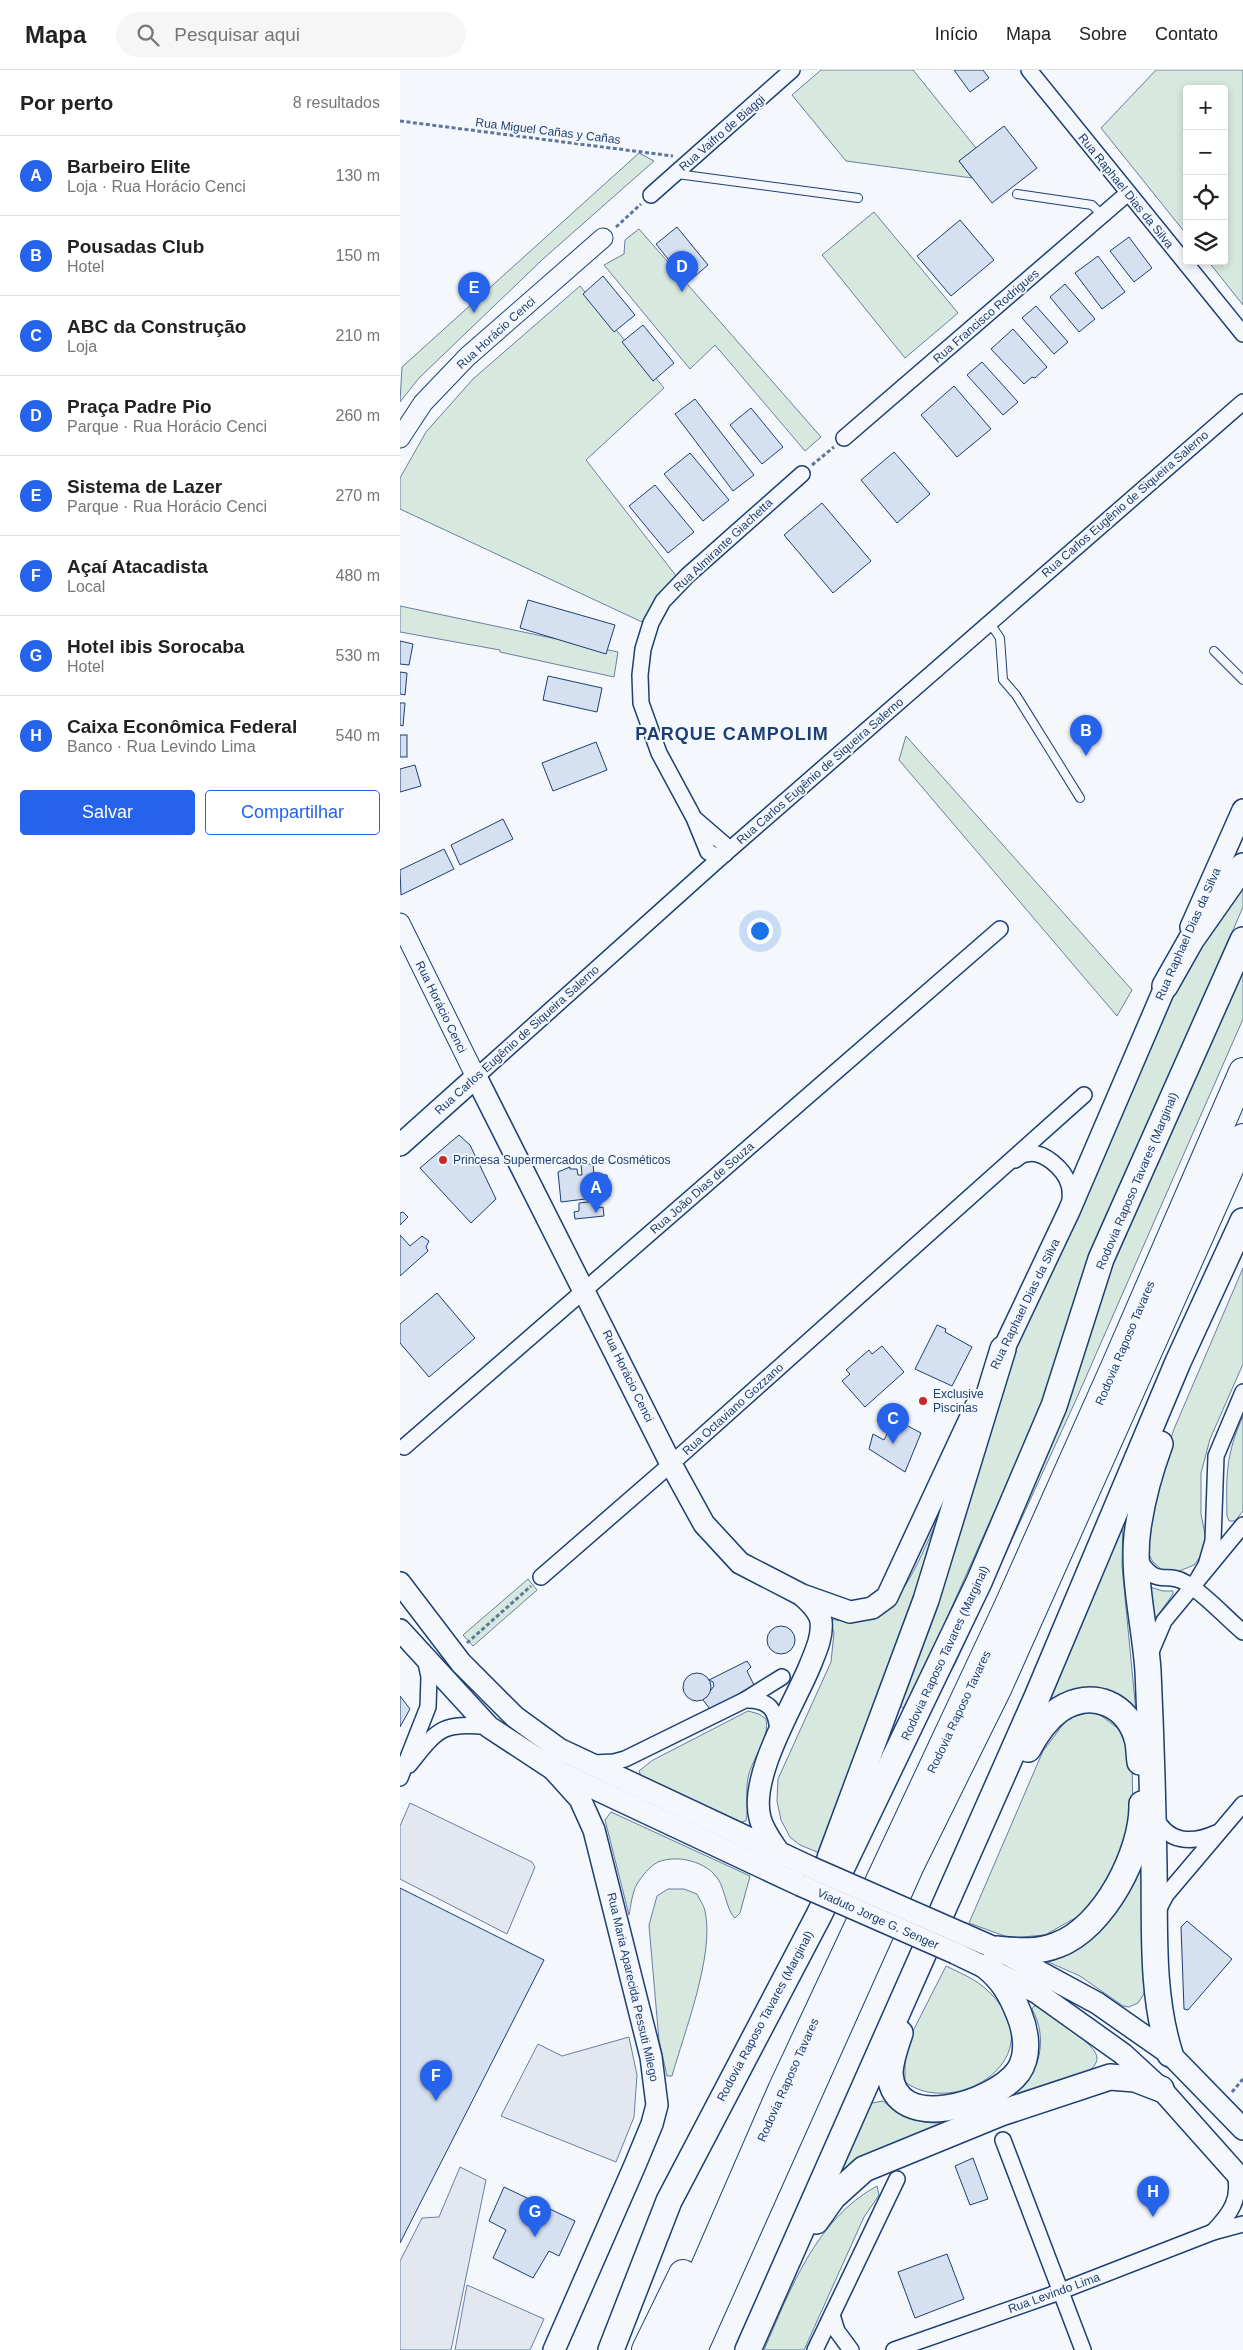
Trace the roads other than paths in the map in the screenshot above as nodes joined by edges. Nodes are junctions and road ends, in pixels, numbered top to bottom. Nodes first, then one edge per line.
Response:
1 (792, 70) edge
2 (1029, 70) edge
3 (675, 173) junction
4 (1017, 194) dead end
5 (1128, 194) junction
6 (651, 195) road end
7 (858, 198) dead end
8 (1102, 215) junction
9 (603, 238) road end
10 (1243, 334) edge
11 (1243, 402) edge
12 (400, 438) edge
13 (844, 438) road end
14 (802, 474) road end
15 (989, 622) junction
16 (1214, 651) dead end
17 (1243, 680) edge
18 (1080, 798) dead end
19 (1243, 810) edge
20 (723, 856) junction
21 (1243, 866) edge
22 (400, 923) edge
23 (1000, 929) dead end
24 (1243, 940) edge
25 (1165, 986) junction
26 (1243, 1072) edge
27 (476, 1077) junction
28 (1084, 1095) dead end
29 (446, 1104) junction
30 (498, 1117) junction
31 (1243, 1138) edge
32 (400, 1145) edge
33 (1010, 1163) junction
34 (1069, 1211) junction
35 (1243, 1222) edge
36 (584, 1289) junction
37 (1003, 1349) junction
38 (1243, 1392) edge
39 (404, 1447) dead end
40 (671, 1464) junction
41 (1214, 1510) junction
42 (1240, 1528) edge
43 (1136, 1554) junction
44 (541, 1577) road end
45 (400, 1583) edge
46 (1192, 1589) junction
47 (802, 1595) junction
48 (400, 1630) edge
49 (1243, 1632) edge
50 (425, 1658) junction
51 (1148, 1669) junction
52 (782, 1677) dead end
53 (766, 1696) junction
54 (489, 1727) junction
55 (778, 1733) junction
56 (590, 1762) junction
57 (553, 1770) junction
58 (401, 1776) edge
59 (1243, 1804) edge
60 (1153, 1812) junction
61 (1219, 1832) junction
62 (716, 1834) junction
63 (967, 1853) junction
64 (780, 1854) junction
65 (805, 1876) junction
66 (948, 1894) junction
67 (1155, 1918) junction
68 (992, 1958) junction
69 (780, 1989) junction
70 (1170, 2054) junction
71 (1161, 2089) junction
72 (782, 2090) junction
73 (1243, 2130) edge
74 (1003, 2140) dead end
75 (1239, 2177) edge
76 (897, 2179) dead end
77 (1243, 2224) edge
78 (1213, 2232) junction
79 (1061, 2291) junction
80 (832, 2315) junction
81 (554, 2350) edge
82 (611, 2350) edge
83 (646, 2350) edge
84 (668, 2350) edge
85 (693, 2350) edge
86 (748, 2350) edge
87 (815, 2350) edge
88 (851, 2350) edge
89 (894, 2350) edge
90 (1083, 2350) edge

1 - 3 street, Rua Vaifro de Biaggi
2 - 5 street, Rua Raphael Dias da Silva
3 - 6 street, Rua Vaifro de Biaggi
3 - 7 lane
4 - 8 lane
5 - 8 street, Rua Francisco Rodrigues
5 - 10 street, Rua Raphael Dias da Silva
8 - 13 street, Rua Francisco Rodrigues
9 - 12 street, Rua Horácio Cenci
11 - 15 street, Rua Carlos Eugênio de Siqueira Salerno
14 - 20 street, Rua Almirante Giachetta
15 - 18 lane
15 - 20 street, Rua Carlos Eugênio de Siqueira Salerno
16 - 17 lane
19 - 25 main road, Rua Raphael Dias da Silva
20 - 27 street, Rua Carlos Eugênio de Siqueira Salerno
21 - 25 highway
22 - 27 street, Rua Horácio Cenci
23 - 36 street, Rua João Dias de Souza
24 - 69 highway, Rodovia Raposo Tavares (Marginal)
25 - 34 main road, Rua Raphael Dias da Silva
26 - 72 highway, Rodovia Raposo Tavares
27 - 29 main road, Rua Carlos Eugênio de Siqueira Salerno
27 - 30 main road, Rua Horácio Cenci
28 - 33 street, Rua Octaviano Gozzano
29 - 30 main road, Rua Horácio Cenci
29 - 32 main road, Rua Carlos Eugênio de Siqueira Salerno
30 - 36 main road, Rua Horácio Cenci
31 - 85 highway, Rodovia Raposo Tavares
33 - 34 street, Rua Octaviano Gozzano
33 - 40 street, Rua Octaviano Gozzano
34 - 37 main road, Rua Raphael Dias da Silva
35 - 43 highway
35 - 63 highway
36 - 39 street, Rua João Dias de Souza
36 - 40 main road, Rua Horácio Cenci
37 - 47 main road, Rua Raphael Dias da Silva
37 - 69 highway
38 - 41 street
40 - 44 street, Rua Octaviano Gozzano
40 - 47 main road, Rua Horácio Cenci
41 - 42 street
41 - 46 street
42 - 46 street
43 - 46 street
43 - 51 highway
45 - 56 main road
46 - 49 street
46 - 51 street
47 - 55 main road
48 - 50 main road
50 - 54 main road
50 - 58 street
51 - 60 highway
52 - 53 street
53 - 55 street
53 - 56 street
54 - 57 main road
54 - 58 street
55 - 64 main road
56 - 62 main road
57 - 62 main road
57 - 81 main road, Rua Maria Aparecida Pessuti Milego
59 - 61 street
60 - 61 street
60 - 67 highway
61 - 67 street
62 - 64 main road
62 - 65 main road
63 - 66 highway
63 - 68 highway
64 - 65 main road
65 - 68 main road, Viaduto Jorge G. Senger, bridge
66 - 68 highway
66 - 86 highway
67 - 70 highway
68 - 70 main road
68 - 71 main road
69 - 82 highway, Rodovia Raposo Tavares (Marginal)
70 - 73 main road
71 - 75 main road
71 - 86 highway
72 - 83 highway
72 - 84 highway, Rodovia Raposo Tavares
74 - 79 street
75 - 78 street, Rua Levindo Lima
76 - 80 street
77 - 78 street, Rua Levindo Lima
78 - 79 street, Rua Levindo Lima
79 - 89 street, Rua Levindo Lima
79 - 90 street
80 - 87 street
80 - 88 street

